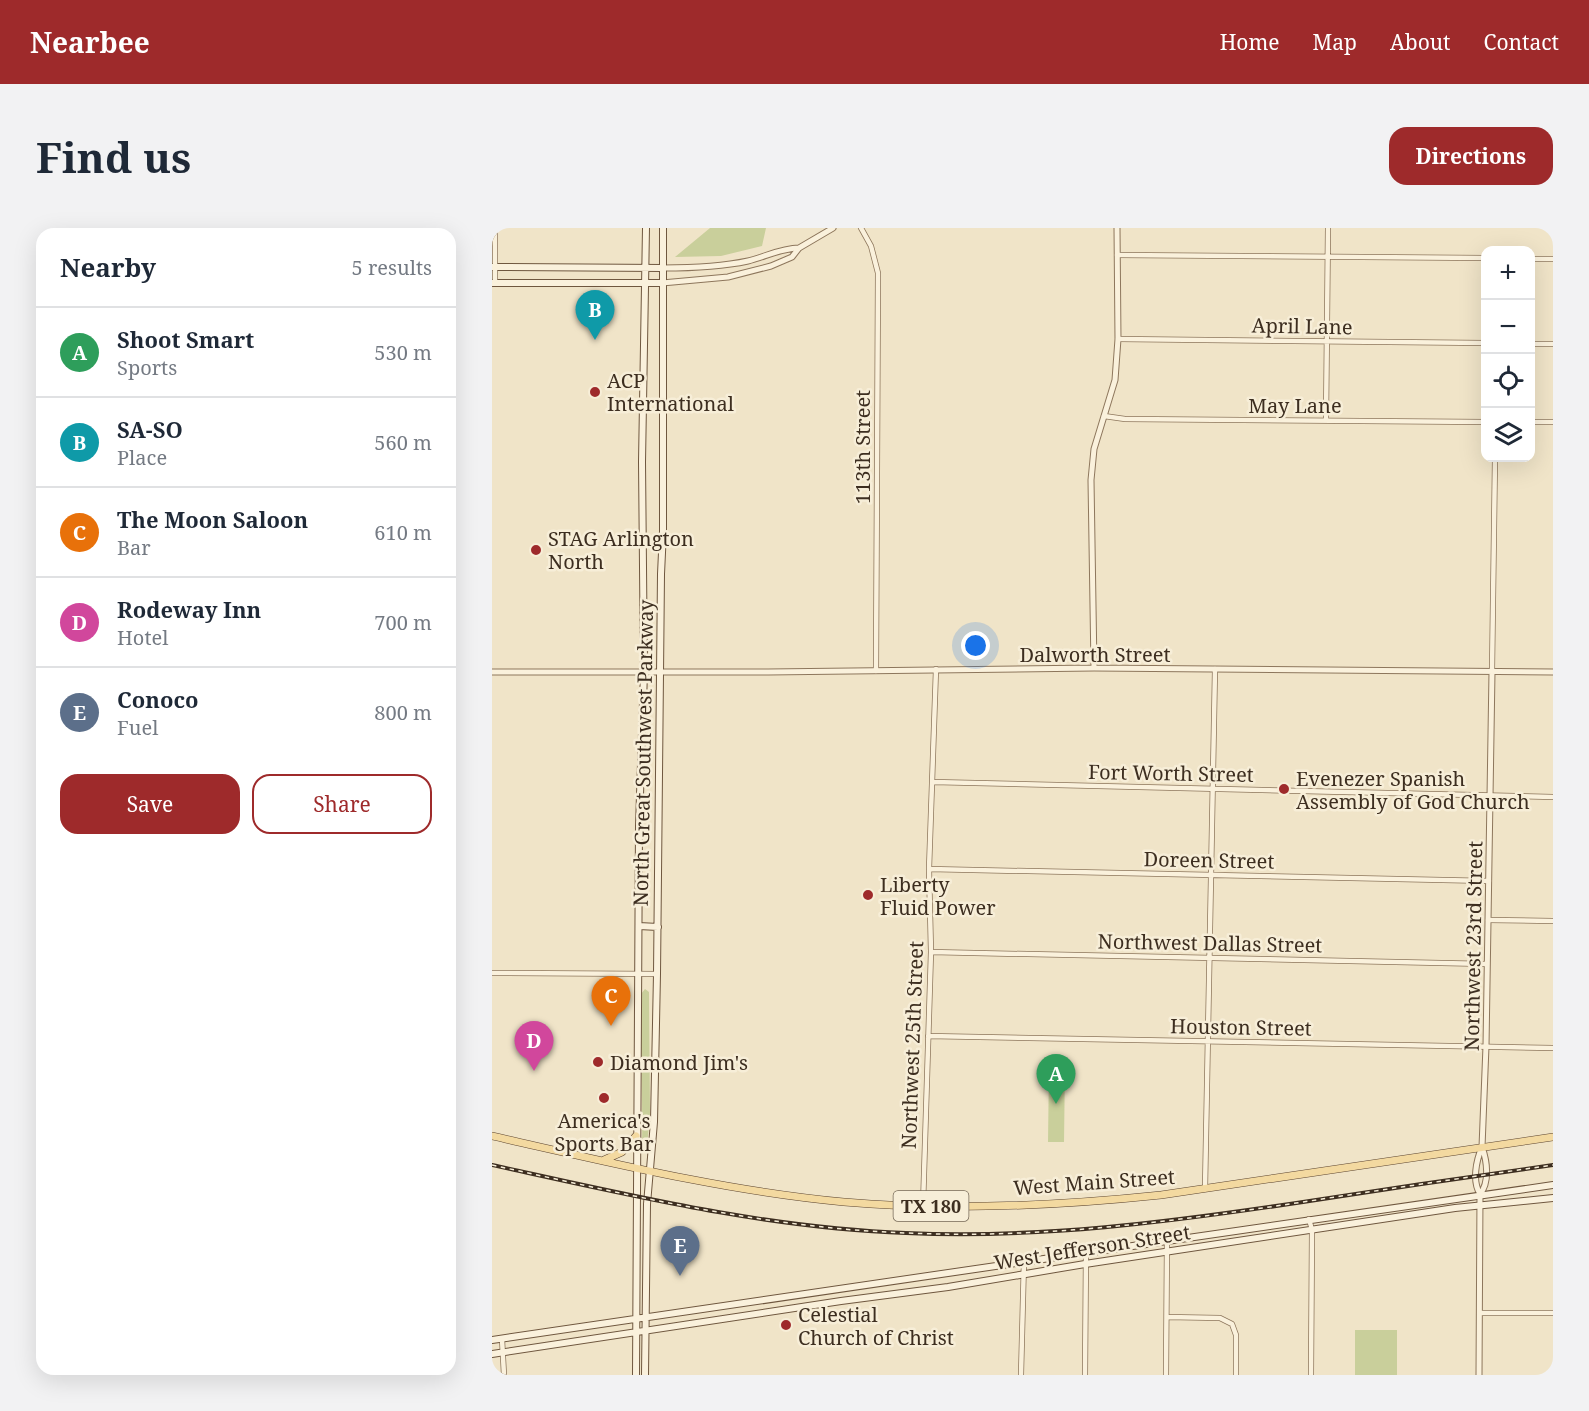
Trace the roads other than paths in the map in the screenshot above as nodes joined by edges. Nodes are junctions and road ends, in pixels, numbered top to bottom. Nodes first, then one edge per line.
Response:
1 (495, 228) edge
2 (646, 228) edge
3 (663, 228) edge
4 (833, 228) edge
5 (861, 228) edge
6 (1117, 228) edge
7 (1328, 228) edge
8 (799, 248) junction
9 (1117, 255) junction
10 (1328, 257) junction
11 (1481, 258) edge
12 (1535, 259) edge
13 (1553, 259) edge
14 (493, 267) edge
15 (646, 268) junction
16 (663, 268) junction
17 (493, 283) edge
18 (645, 283) junction
19 (662, 283) junction
20 (1118, 339) junction
21 (1328, 341) junction
22 (1481, 343) edge
23 (1535, 344) edge
24 (1553, 344) edge
25 (1104, 416) junction
26 (1326, 420) junction
27 (1481, 422) edge
28 (1535, 422) edge
29 (1553, 422) edge
30 (1495, 462) edge
31 (1094, 668) junction
32 (936, 669) junction
33 (1215, 669) junction
34 (876, 671) junction
35 (492, 672) edge
36 (644, 672) junction
37 (661, 672) junction
38 (1492, 672) junction
39 (1553, 672) edge
40 (933, 782) junction
41 (1213, 789) junction
42 (1491, 796) junction
43 (1553, 797) edge
44 (929, 869) junction
45 (1211, 875) junction
46 (1489, 881) junction
47 (1488, 920) junction
48 (1553, 921) edge
49 (639, 926) junction
50 (658, 927) junction
51 (931, 952) junction
52 (1209, 958) junction
53 (1487, 964) junction
54 (492, 973) edge
55 (639, 974) junction
56 (657, 974) junction
57 (928, 1036) junction
58 (1209, 1041) junction
59 (1486, 1046) junction
60 (1553, 1048) edge
61 (492, 1136) edge
62 (636, 1136) junction
63 (1553, 1137) edge
64 (1482, 1147) junction
65 (602, 1161) junction
66 (636, 1168) junction
67 (649, 1171) junction
68 (1553, 1185) edge
69 (1205, 1189) junction
70 (1480, 1194) junction
71 (1553, 1198) edge
72 (923, 1206) junction
73 (1391, 1207) junction
74 (1480, 1207) junction
75 (1393, 1218) junction
76 (1309, 1219) junction
77 (1312, 1230) junction
78 (1167, 1239) junction
79 (1086, 1251) junction
80 (1167, 1251) junction
81 (1024, 1260) junction
82 (1085, 1264) junction
83 (995, 1265) junction
84 (1024, 1275) junction
85 (924, 1276) junction
86 (996, 1279) junction
87 (926, 1290) junction
88 (808, 1293) junction
89 (810, 1305) junction
90 (722, 1306) junction
91 (1481, 1313) junction
92 (1553, 1313) edge
93 (1167, 1317) junction
94 (646, 1318) junction
95 (723, 1318) junction
96 (637, 1320) junction
97 (646, 1330) junction
98 (637, 1331) junction
99 (502, 1339) junction
100 (492, 1340) edge
101 (503, 1352) junction
102 (492, 1354) edge
103 (504, 1375) edge
104 (636, 1375) edge
105 (645, 1375) edge
106 (1021, 1375) edge
107 (1085, 1375) edge
108 (1166, 1375) edge
109 (1236, 1375) edge
110 (1311, 1375) edge
111 (1479, 1375) edge

1 - 14 street
2 - 15 main road, North Great Southwest Parkway
3 - 16 main road, North Great Southwest Parkway
4 - 8 street
5 - 34 street, 113th Street
6 - 9 street
7 - 10 street
8 - 16 street
8 - 19 street
9 - 10 street
9 - 20 street
10 - 11 street
10 - 21 street
12 - 13 street
14 - 15 main road
14 - 17 street
15 - 16 main road
15 - 18 main road, North Great Southwest Parkway
16 - 19 main road, North Great Southwest Parkway
17 - 18 main road
18 - 19 main road
18 - 36 main road, North Great Southwest Parkway
19 - 37 main road, North Great Southwest Parkway
20 - 21 street, April Lane
20 - 25 street
21 - 22 street, April Lane
21 - 26 street
23 - 24 street
25 - 26 street, May Lane
25 - 31 street
26 - 27 street, May Lane
28 - 29 street
30 - 38 street, Northwest 23rd Street
31 - 32 street, Dalworth Street
31 - 33 street, Dalworth Street
32 - 34 street, Dalworth Street
32 - 40 street, Northwest 25th Street
33 - 38 street, Dalworth Street
33 - 41 street
34 - 37 street, Dalworth Street
35 - 36 street, Dalworth Street
36 - 37 street, Dalworth Street
36 - 49 main road, North Great Southwest Parkway
37 - 50 main road, North Great Southwest Parkway
38 - 39 street, Dalworth Street
38 - 42 street, Northwest 23rd Street
40 - 41 street, Fort Worth Street
40 - 44 street, Northwest 25th Street
41 - 42 street, Fort Worth Street
41 - 45 street
42 - 43 street, Fort Worth Street
42 - 46 street, Northwest 23rd Street
44 - 45 street, Doreen Street
44 - 51 street, Northwest 25th Street
45 - 46 street, Doreen Street
45 - 52 street
46 - 47 street, Northwest 23rd Street
47 - 48 street
47 - 53 street, Northwest 23rd Street
49 - 50 main road
49 - 55 main road, North Great Southwest Parkway
50 - 56 main road, North Great Southwest Parkway
51 - 52 street, Northwest Dallas Street
51 - 57 street, Northwest 25th Street
52 - 53 street, Northwest Dallas Street
52 - 58 street
53 - 59 street, Northwest 23rd Street
54 - 55 street
55 - 56 street
55 - 62 main road, North Great Southwest Parkway
56 - 67 main road, North Great Southwest Parkway
57 - 58 street, Houston Street
57 - 72 street, Northwest 25th Street
58 - 59 street, Houston Street
58 - 69 street
59 - 60 street, Houston Street
59 - 64 street, Northwest 23rd Street
61 - 65 main road, TX 180
62 - 65 main road
62 - 66 main road, North Great Southwest Parkway
63 - 64 main road, West Main Street / TX 180
64 - 69 main road, West Main Street / TX 180
64 - 70 street, Northwest 23rd Street
65 - 66 main road, TX 180
66 - 67 main road, West Main Street / TX 180
66 - 96 main road, North Great Southwest Parkway
67 - 72 main road, West Main Street / TX 180
67 - 94 main road, North Great Southwest Parkway
68 - 70 main road, West Jefferson Street
69 - 72 main road, West Main Street / TX 180
70 - 73 main road, West Jefferson Street
70 - 74 street, Northwest 23rd Street
71 - 74 main road, West Jefferson Street
73 - 75 main road
73 - 76 main road, West Jefferson Street
74 - 75 main road, West Jefferson Street
74 - 91 street, Northwest 23rd Street
75 - 77 main road, West Jefferson Street
76 - 77 street
76 - 78 main road, West Jefferson Street
77 - 80 main road, West Jefferson Street
77 - 110 street
78 - 79 main road, West Jefferson Street
78 - 80 street
79 - 81 main road, West Jefferson Street
79 - 82 street
80 - 82 main road, West Jefferson Street
80 - 93 street
81 - 83 main road, West Jefferson Street
81 - 84 street
82 - 84 main road, West Jefferson Street
82 - 107 street
83 - 85 main road, West Jefferson Street
83 - 86 main road
84 - 86 main road, West Jefferson Street
84 - 106 street
85 - 87 main road
85 - 88 main road, West Jefferson Street
86 - 87 main road, West Jefferson Street
87 - 89 main road, West Jefferson Street
88 - 89 main road
88 - 90 main road, West Jefferson Street
89 - 95 main road, West Jefferson Street
90 - 94 main road, West Jefferson Street
90 - 95 main road
91 - 92 street
91 - 111 street, Northwest 23rd Street
93 - 108 street
93 - 109 street
94 - 96 main road, West Jefferson Street
94 - 97 main road, North Great Southwest Parkway
95 - 97 main road, West Jefferson Street
96 - 98 main road, North Great Southwest Parkway
96 - 99 main road, West Jefferson Street
97 - 98 main road, West Jefferson Street
97 - 105 main road, North Great Southwest Parkway
98 - 101 main road, West Jefferson Street
98 - 104 main road, North Great Southwest Parkway
99 - 100 main road, West Jefferson Street
99 - 101 street
101 - 102 main road, West Jefferson Street
101 - 103 street

